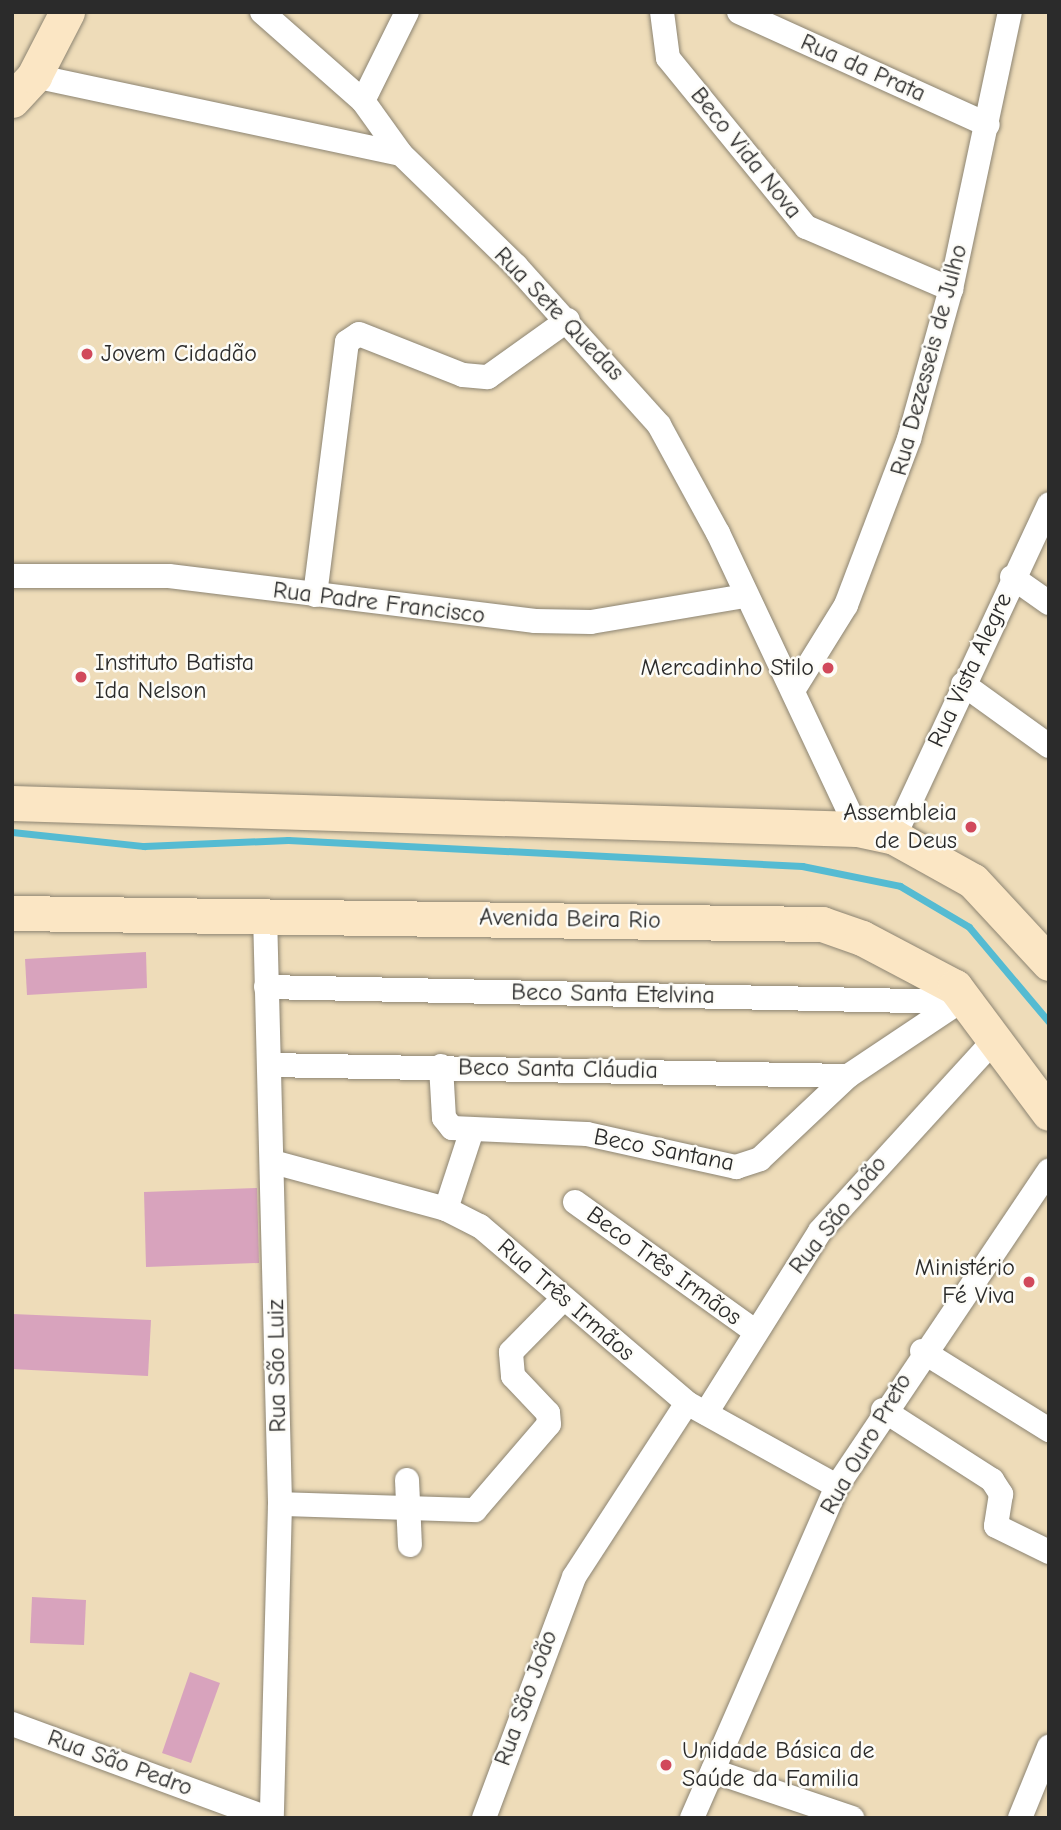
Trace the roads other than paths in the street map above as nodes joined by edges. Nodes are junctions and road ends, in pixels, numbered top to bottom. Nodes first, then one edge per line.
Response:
1 (67, 12) edge
2 (262, 12) edge
3 (407, 12) edge
4 (662, 12) edge
5 (739, 12) edge
6 (1010, 12) edge
7 (23, 88) edge
8 (363, 101) junction
9 (988, 125) junction
10 (401, 154) junction
11 (951, 289) junction
12 (568, 320) junction
13 (1049, 504) edge
14 (12, 576) edge
15 (1012, 578) junction
16 (315, 595) junction
17 (745, 596) junction
18 (1049, 603) edge
19 (963, 684) junction
20 (794, 689) junction
21 (1049, 746) edge
22 (12, 803) edge
23 (857, 829) junction
24 (894, 837) junction
25 (12, 913) edge
26 (265, 914) junction
27 (1045, 950) edge
28 (266, 987) junction
29 (964, 1000) junction
30 (996, 1038) junction
31 (269, 1065) junction
32 (441, 1066) junction
33 (848, 1076) junction
34 (1049, 1113) edge
35 (472, 1130) junction
36 (273, 1162) junction
37 (1049, 1171) edge
38 (575, 1202) dead end
39 (446, 1209) junction
40 (562, 1299) junction
41 (753, 1330) junction
42 (922, 1351) junction
43 (696, 1408) junction
44 (883, 1410) junction
45 (1049, 1430) edge
46 (836, 1486) junction
47 (407, 1492) junction
48 (280, 1504) junction
49 (410, 1545) dead end
50 (1049, 1552) edge
51 (12, 1724) edge
52 (1049, 1746) edge
53 (713, 1771) junction
54 (270, 1818) edge
55 (484, 1818) edge
56 (692, 1818) edge
57 (852, 1818) edge
58 (1020, 1818) edge

1 - 7 street
2 - 8 street
3 - 8 street
4 - 11 street, Beco Vida Nova
5 - 9 street, Rua da Prata
6 - 9 street, Rua Dezesseis de Julho
7 - 10 street
8 - 10 street
9 - 11 street, Rua Dezesseis de Julho
10 - 12 street, Rua Sete Quedas
11 - 20 street, Rua Dezesseis de Julho
12 - 16 street
12 - 17 street, Rua Sete Quedas
13 - 15 street, Rua Vista Alegre
14 - 16 street, Rua Padre Francisco
15 - 18 street
15 - 19 street, Rua Vista Alegre
16 - 17 street, Rua Padre Francisco
17 - 20 street, Rua Sete Quedas
19 - 21 street
19 - 24 street, Rua Vista Alegre
20 - 23 street, Rua Sete Quedas
22 - 23 street
23 - 24 street
24 - 27 street
25 - 26 street, Avenida Beira Rio
26 - 28 street, Rua São Luiz
26 - 29 street, Avenida Beira Rio
28 - 29 street, Beco Santa Etelvina
28 - 31 street, Rua São Luiz
29 - 30 street, Avenida Beira Rio
29 - 33 street, Beco Santana
30 - 34 street, Avenida Beira Rio
30 - 41 street, Rua São João
31 - 32 street, Beco Santa Cláudia
31 - 36 street, Rua São Luiz
32 - 33 street, Beco Santa Cláudia
32 - 35 street, Beco Santana
33 - 35 street, Beco Santana
35 - 39 street
36 - 39 street, Rua Três Irmãos
36 - 48 street, Rua São Luiz
37 - 42 street, Rua Ouro Preto
38 - 41 street, Beco Três Irmãos
39 - 40 street, Rua Três Irmãos
40 - 43 street, Rua Três Irmãos
40 - 47 street
41 - 43 street, Rua São João
42 - 44 street, Rua Ouro Preto
42 - 45 street
43 - 46 street, Rua Três Irmãos
43 - 55 street, Rua São João
44 - 46 street, Rua Ouro Preto
44 - 50 street
46 - 53 street, Rua Ouro Preto
47 - 48 street
47 - 49 street
48 - 54 street, Rua São Luiz
51 - 54 street, Rua São Pedro
52 - 58 street
53 - 56 street, Rua Ouro Preto
53 - 57 street

